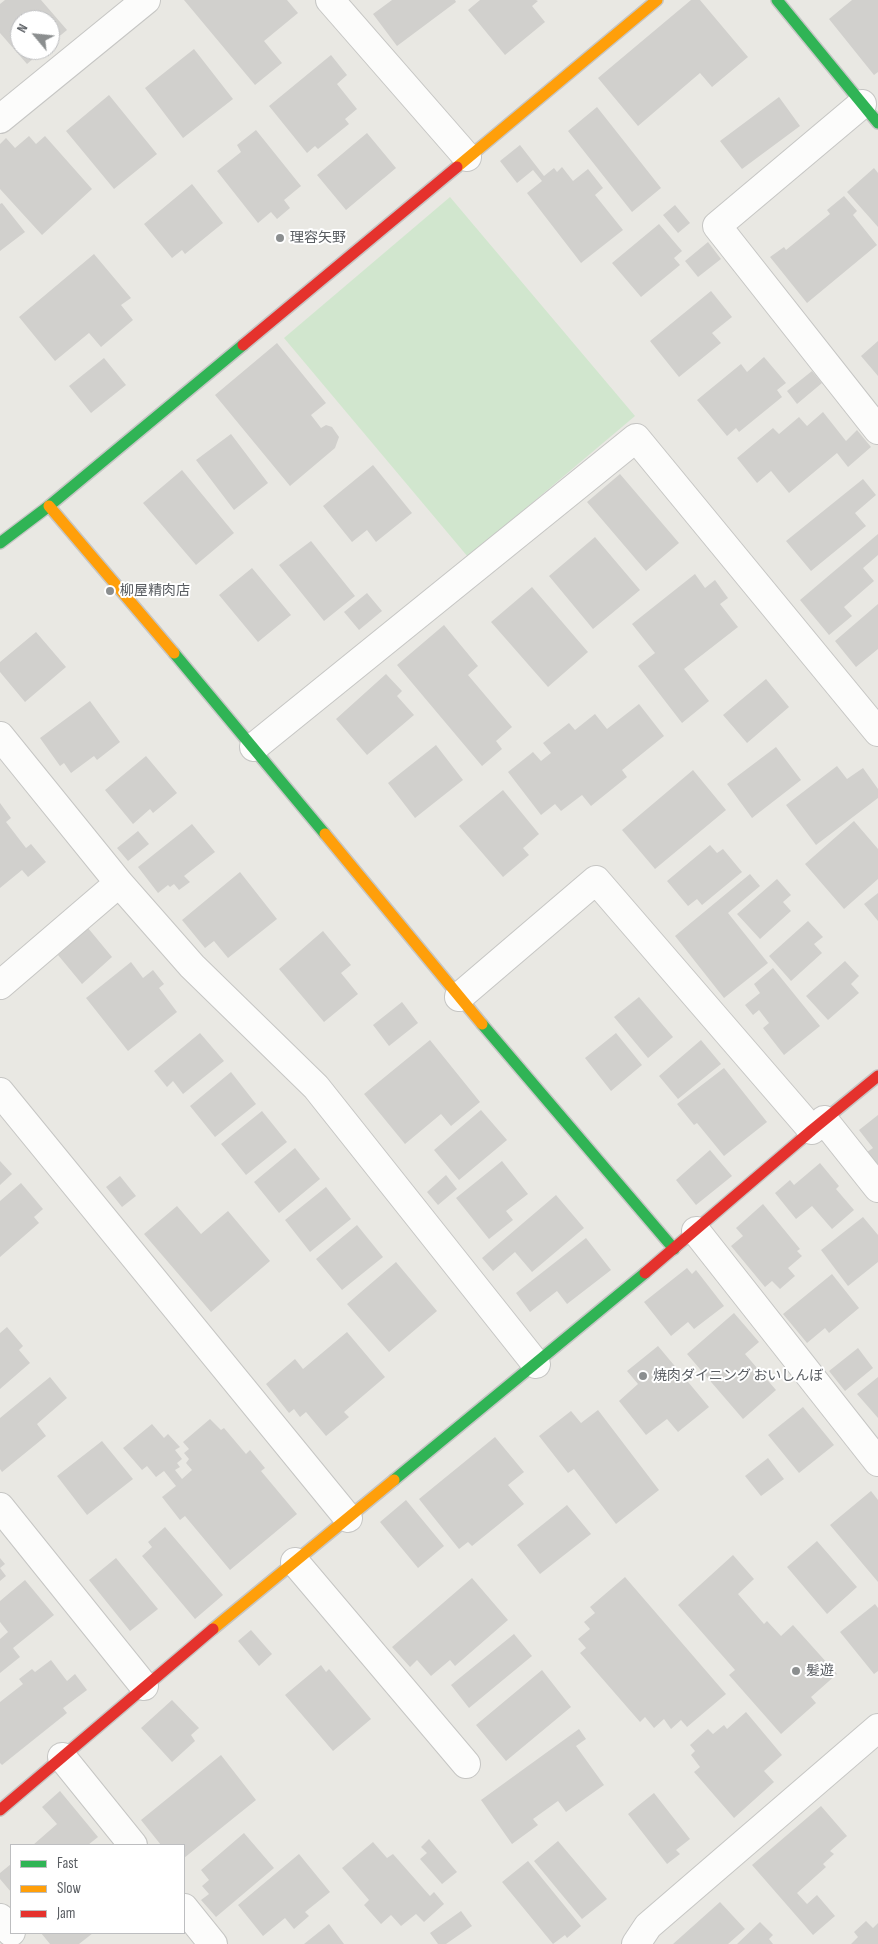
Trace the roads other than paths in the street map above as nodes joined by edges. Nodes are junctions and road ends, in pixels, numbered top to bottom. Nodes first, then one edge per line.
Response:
1 (146, 0) edge
2 (330, 0) edge
3 (656, 0) edge
4 (777, 0) edge
5 (870, 114) edge
6 (0, 119) edge
7 (467, 157) junction
8 (878, 430) edge
9 (49, 506) junction
10 (0, 544) edge
11 (878, 732) edge
12 (0, 736) edge
13 (254, 747) junction
14 (120, 882) junction
15 (0, 985) edge
16 (459, 997) junction
17 (878, 1076) edge
18 (0, 1092) edge
19 (818, 1125) junction
20 (878, 1188) edge
21 (696, 1232) junction
22 (674, 1249) junction
23 (536, 1364) junction
24 (878, 1462) edge
25 (0, 1507) edge
26 (348, 1518) junction
27 (295, 1562) junction
28 (144, 1686) junction
29 (878, 1728) edge
30 (62, 1757) junction
31 (466, 1764) dead end
32 (0, 1810) edge
33 (132, 1844) edge
34 (185, 1909) edge
35 (0, 1918) edge
36 (10, 1930) edge
37 (213, 1944) edge
38 (636, 1944) edge

1 - 6 street
2 - 7 street
3 - 7 street
4 - 5 street
5 - 8 street
7 - 9 street
9 - 10 street
9 - 13 street
11 - 13 street
12 - 14 street
13 - 16 street
14 - 15 street
14 - 23 street
16 - 19 street
16 - 22 street
17 - 19 street
18 - 26 street
19 - 20 street
19 - 21 street
21 - 22 street
21 - 24 street
22 - 23 street
23 - 26 street
25 - 28 street
26 - 27 street
27 - 28 street
27 - 31 street
28 - 30 street
29 - 38 street
30 - 32 street
30 - 33 street
34 - 37 street
35 - 36 street

